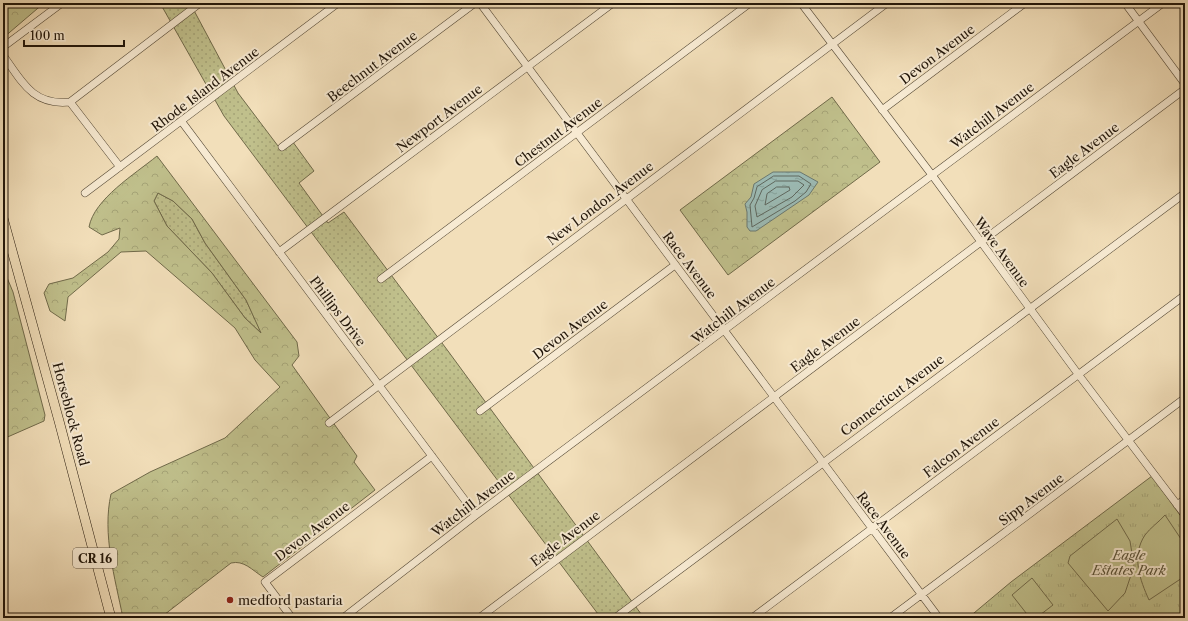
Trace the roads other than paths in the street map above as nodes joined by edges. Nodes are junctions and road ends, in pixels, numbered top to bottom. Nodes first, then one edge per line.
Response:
1 (62, 3) edge
2 (200, 3) edge
3 (338, 3) edge
4 (475, 3) edge
5 (480, 3) edge
6 (613, 3) edge
7 (750, 3) edge
8 (801, 3) edge
9 (887, 3) edge
10 (1025, 3) edge
11 (1125, 3) edge
12 (1163, 3) edge
13 (1138, 21) junction
14 (832, 44) junction
15 (3, 47) edge
16 (3, 55) edge
17 (528, 66) junction
18 (1185, 84) edge
19 (1185, 89) edge
20 (70, 102) junction
21 (882, 110) junction
22 (182, 122) junction
23 (577, 133) junction
24 (282, 147) dead end
25 (120, 167) junction
26 (932, 175) junction
27 (85, 193) dead end
28 (1185, 193) edge
29 (626, 199) junction
30 (3, 218) edge
31 (980, 242) junction
32 (279, 252) junction
33 (675, 265) junction
34 (381, 279) dead end
35 (1185, 295) edge
36 (1029, 309) junction
37 (724, 332) junction
38 (1078, 374) junction
39 (378, 384) junction
40 (774, 397) junction
41 (1185, 398) edge
42 (480, 411) dead end
43 (328, 422) dead end
44 (1128, 441) junction
45 (432, 456) junction
46 (822, 462) junction
47 (1185, 499) edge
48 (1177, 505) junction
49 (476, 515) junction
50 (1185, 515) edge
51 (872, 529) junction
52 (921, 595) junction
53 (111, 618) edge
54 (292, 618) edge
55 (343, 618) edge
56 (479, 618) edge
57 (615, 618) edge
58 (752, 618) edge
59 (890, 618) edge
60 (939, 618) edge

1 - 15 street
2 - 20 street
3 - 22 street, Rhode Island Avenue
4 - 24 street, Beechnut Avenue
5 - 17 street, Race Avenue
6 - 17 street, Newport Avenue
7 - 23 street, Chestnut Avenue
8 - 14 street, Wave Avenue
9 - 14 street, New London Avenue
10 - 21 street, Devon Avenue
11 - 13 street
12 - 13 street, Watchill Avenue
13 - 18 street
13 - 26 street, Watchill Avenue
14 - 21 street, Wave Avenue
14 - 29 street, New London Avenue
16 - 20 street
17 - 23 street, Race Avenue
17 - 32 street, Newport Avenue
19 - 31 street, Eagle Avenue
20 - 25 street
21 - 26 street, Wave Avenue
22 - 25 street, Rhode Island Avenue
22 - 32 street, Phillips Drive
23 - 29 street, Race Avenue
23 - 34 street, Chestnut Avenue
25 - 27 street, Rhode Island Avenue
26 - 31 street, Wave Avenue
26 - 37 street, Watchill Avenue
28 - 36 street, Connecticut Avenue
29 - 33 street, Race Avenue
29 - 39 street, New London Avenue
30 - 53 main road, Horseblock Road / CR 16
31 - 36 street, Wave Avenue
31 - 40 street, Eagle Avenue
32 - 39 street, Phillips Drive
33 - 37 street, Race Avenue
33 - 42 street, Devon Avenue
35 - 38 street, Falcon Avenue
36 - 38 street, Wave Avenue
36 - 46 street, Connecticut Avenue
37 - 40 street, Race Avenue
37 - 49 street, Watchill Avenue
38 - 44 street, Wave Avenue
38 - 51 street, Falcon Avenue
39 - 43 street, New London Avenue
39 - 45 street, Phillips Drive
40 - 46 street, Race Avenue
40 - 56 street, Eagle Avenue
41 - 44 street, Sipp Avenue
44 - 48 street, Wave Avenue
44 - 52 street, Sipp Avenue
45 - 49 street, Phillips Drive
45 - 54 street, Devon Avenue
46 - 51 street, Race Avenue
46 - 57 street, Connecticut Avenue
47 - 48 street
48 - 50 street, Wave Avenue
49 - 55 street, Watchill Avenue
51 - 52 street, Race Avenue
51 - 58 street, Falcon Avenue
52 - 59 street, Sipp Avenue
52 - 60 street, Race Avenue

